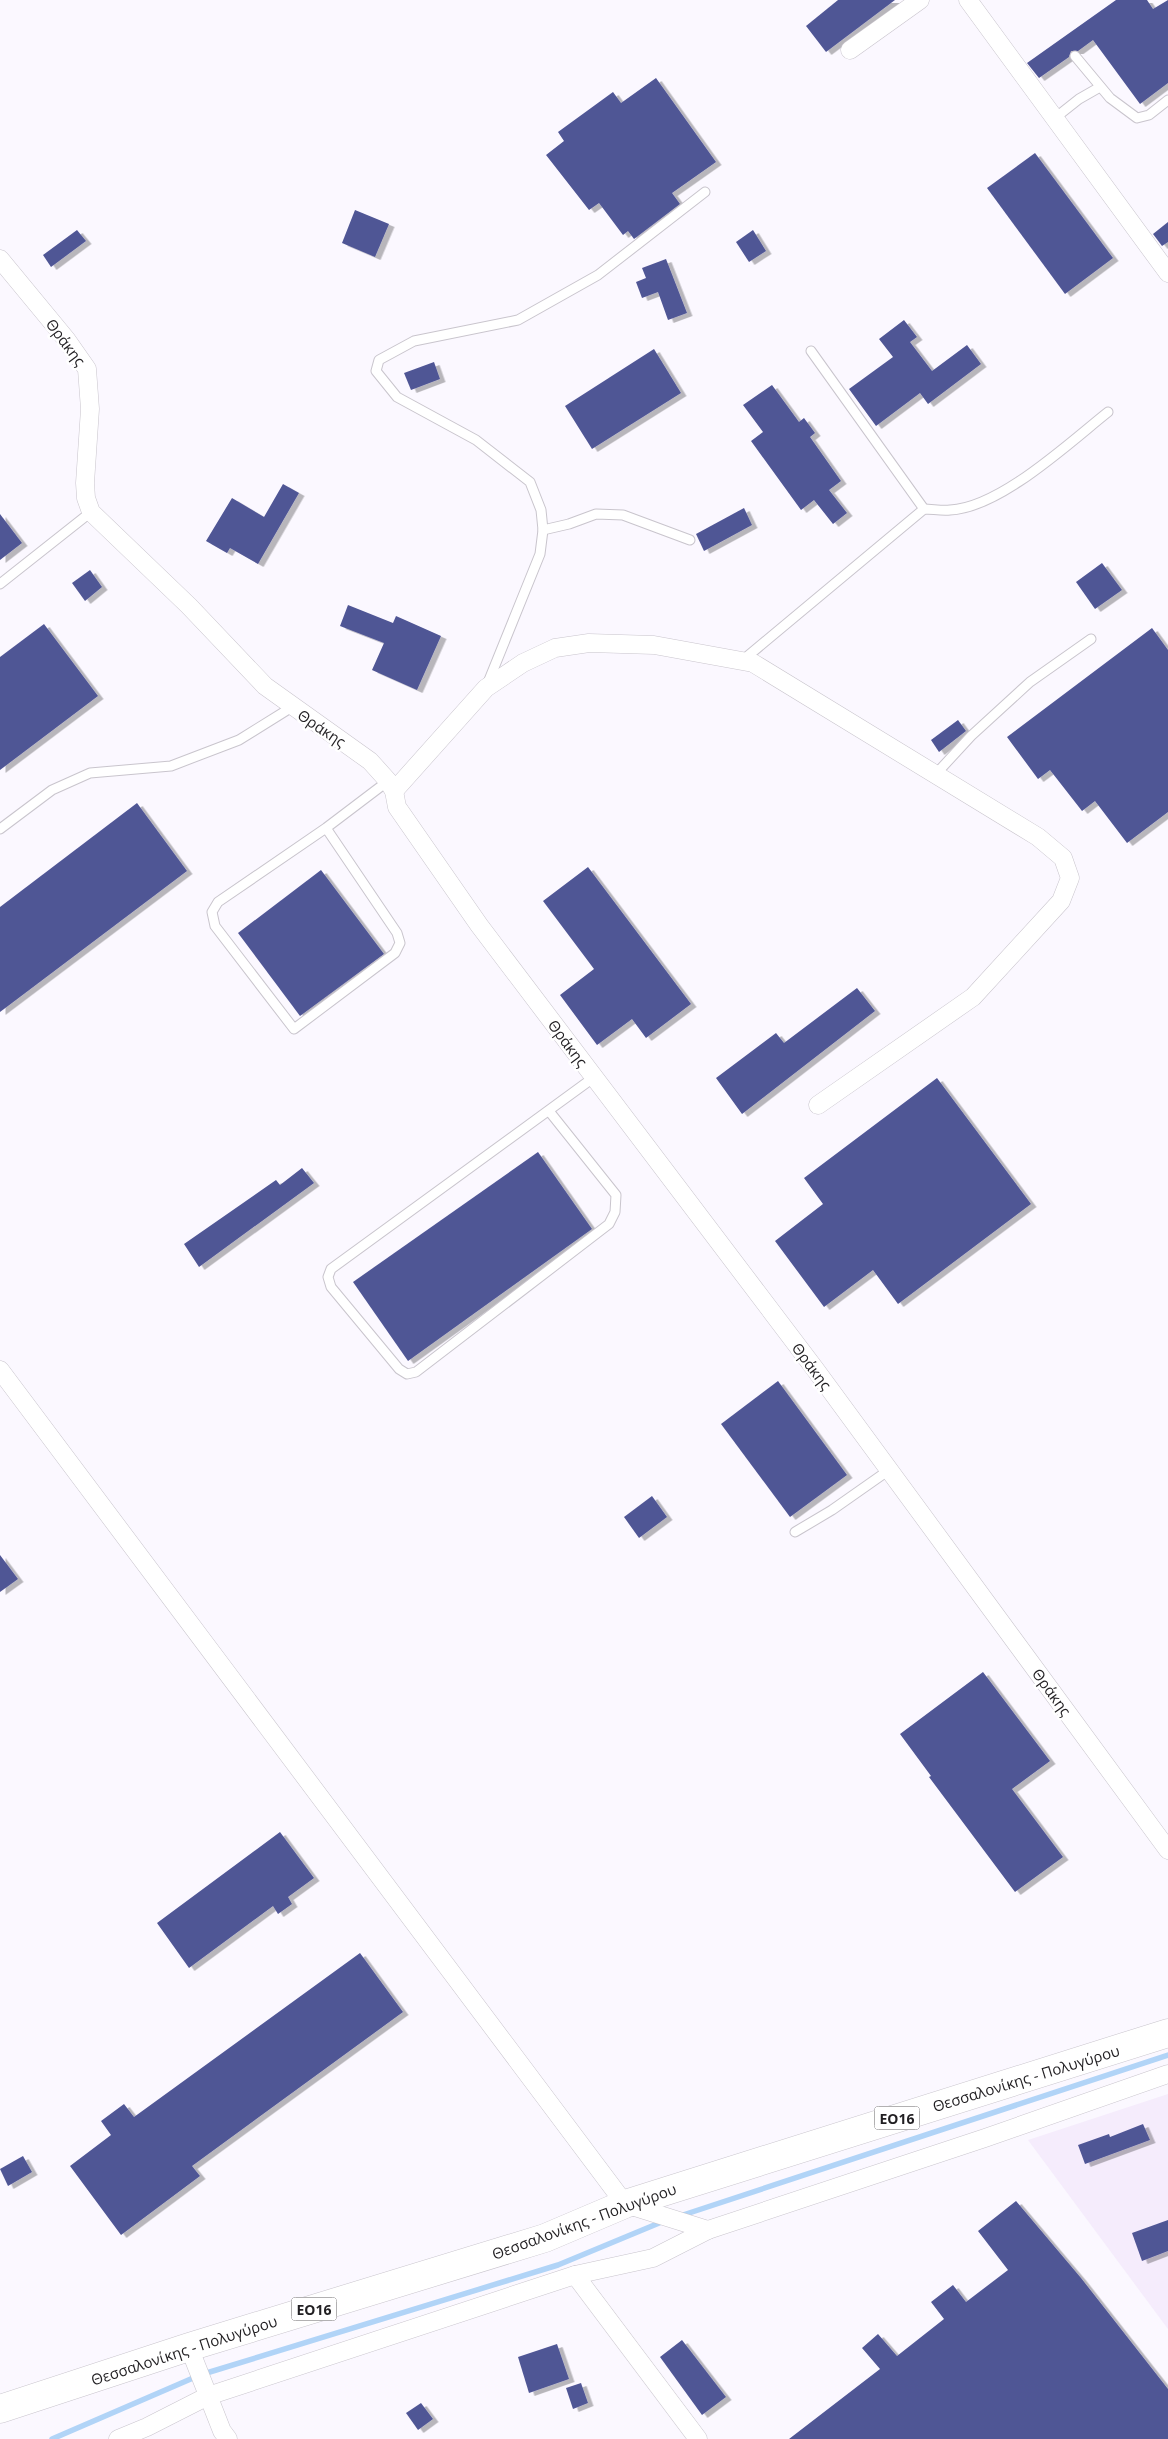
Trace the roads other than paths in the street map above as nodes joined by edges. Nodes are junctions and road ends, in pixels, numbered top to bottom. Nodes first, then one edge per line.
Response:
1 (920, 0) edge
2 (968, 0) edge
3 (850, 50) dead end
4 (1075, 56) dead end
5 (1100, 87) junction
6 (1168, 100) edge
7 (1054, 118) junction
8 (705, 192) dead end
9 (0, 259) edge
10 (1168, 273) edge
11 (811, 351) dead end
12 (1108, 412) dead end
13 (924, 509) junction
14 (91, 512) junction
15 (543, 530) junction
16 (690, 540) dead end
17 (0, 584) edge
18 (1091, 639) dead end
19 (743, 660) junction
20 (486, 688) junction
21 (292, 707) junction
22 (935, 775) junction
23 (391, 786) junction
24 (326, 828) junction
25 (0, 830) edge
26 (594, 1078) junction
27 (818, 1105) dead end
28 (550, 1111) junction
29 (0, 1370) edge
30 (889, 1470) junction
31 (795, 1532) dead end
32 (1168, 1850) edge
33 (1168, 2033) edge
34 (1168, 2074) edge
35 (625, 2204) junction
36 (708, 2230) junction
37 (575, 2275) junction
38 (189, 2348) junction
39 (208, 2396) junction
40 (0, 2409) edge
41 (118, 2439) edge
42 (228, 2439) edge
43 (698, 2439) edge

1 - 3 street
2 - 7 street
4 - 5 lane
5 - 6 lane
5 - 7 lane
7 - 10 street
8 - 15 lane
9 - 14 street, Θράκης
11 - 13 lane
12 - 13 lane
13 - 19 lane
14 - 17 lane
14 - 21 street, Θράκης
15 - 16 lane
15 - 20 lane
18 - 22 lane
19 - 20 street
19 - 22 street
20 - 23 street
21 - 23 street, Θράκης
21 - 25 lane
22 - 27 street
23 - 24 lane
23 - 26 street, Θράκης
24 - 24 lane
26 - 28 lane
26 - 30 street, Θράκης
28 - 28 lane
29 - 35 street
30 - 31 lane
30 - 32 street, Θράκης
33 - 35 main road, Θεσσαλονίκης - Πολυγύρου / ΕΟ16
34 - 36 street
35 - 36 street
35 - 38 main road, Θεσσαλονίκης - Πολυγύρου / ΕΟ16
36 - 37 street
37 - 39 street
37 - 43 street
38 - 39 street
38 - 40 main road, Θεσσαλονίκης - Πολυγύρου / ΕΟ16
39 - 41 street
39 - 42 street

